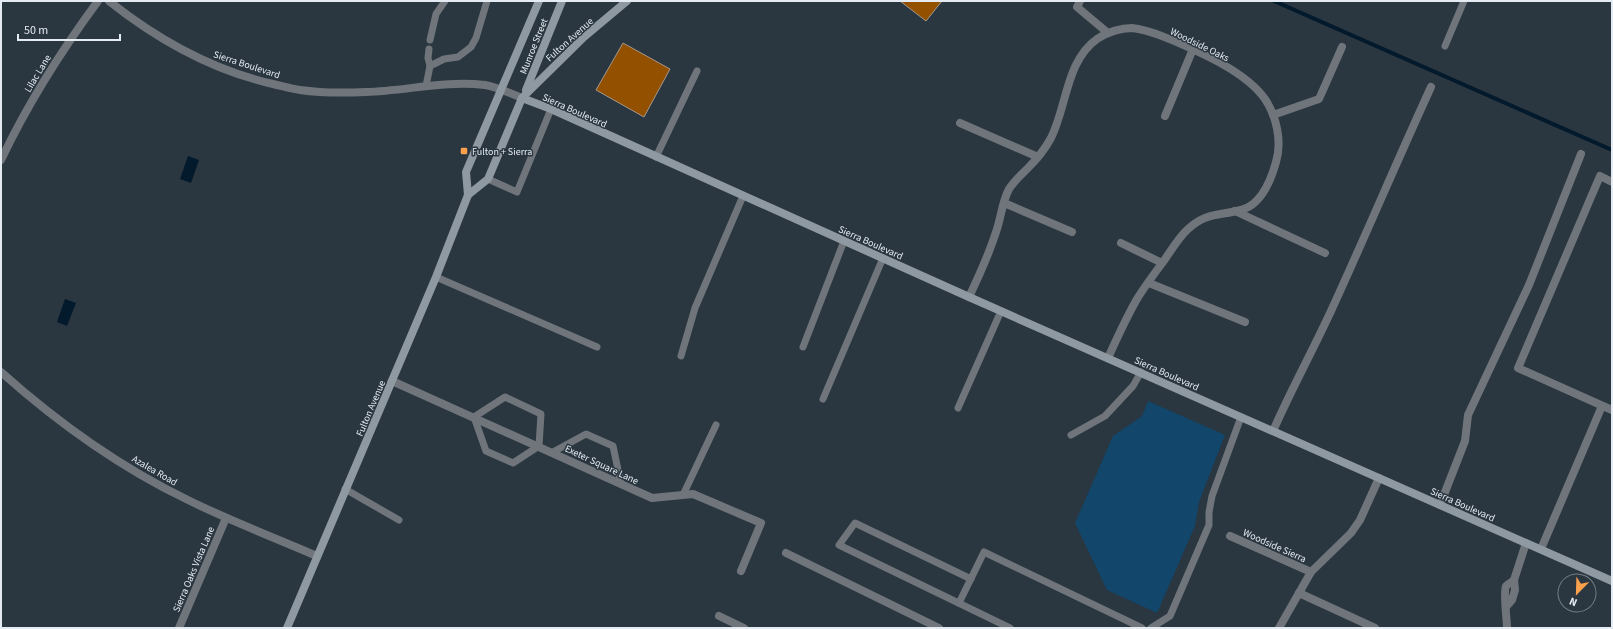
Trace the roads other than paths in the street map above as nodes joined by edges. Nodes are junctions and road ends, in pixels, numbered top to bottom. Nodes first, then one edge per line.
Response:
1 (98, 1) edge
2 (109, 1) edge
3 (445, 1) edge
4 (487, 1) edge
5 (539, 1) edge
6 (562, 1) edge
7 (627, 1) edge
8 (1080, 1) edge
9 (1464, 1) edge
10 (1108, 33) junction
11 (430, 40) dead end
12 (1445, 46) dead end
13 (1342, 47) dead end
14 (429, 49) dead end
15 (1193, 49) junction
16 (430, 66) junction
17 (697, 71) dead end
18 (426, 86) junction
19 (1431, 86) dead end
20 (501, 90) junction
21 (522, 98) junction
22 (551, 109) junction
23 (1273, 115) junction
24 (1165, 116) dead end
25 (960, 123) dead end
26 (1581, 154) dead end
27 (656, 157) junction
28 (1038, 157) junction
29 (1, 160) edge
30 (488, 180) junction
31 (1612, 182) edge
32 (468, 195) junction
33 (743, 196) junction
34 (1004, 203) junction
35 (1235, 211) junction
36 (1072, 232) dead end
37 (844, 241) junction
38 (1121, 243) dead end
39 (1325, 253) dead end
40 (883, 258) junction
41 (1162, 263) junction
42 (436, 276) junction
43 (1149, 283) junction
44 (969, 297) junction
45 (1001, 311) junction
46 (1245, 322) dead end
47 (597, 347) dead end
48 (803, 347) dead end
49 (681, 356) dead end
50 (1108, 358) junction
51 (1, 372) edge
52 (1141, 372) junction
53 (392, 381) junction
54 (823, 399) dead end
55 (1602, 406) junction
56 (958, 408) dead end
57 (1612, 410) edge
58 (474, 417) junction
59 (1241, 417) junction
60 (716, 425) dead end
61 (1273, 431) junction
62 (1071, 435) dead end
63 (538, 446) junction
64 (552, 452) junction
65 (1379, 478) junction
66 (621, 484) junction
67 (345, 489) junction
68 (683, 495) junction
69 (1440, 505) junction
70 (226, 518) junction
71 (399, 520) dead end
72 (1230, 536) dead end
73 (1526, 543) junction
74 (1541, 550) junction
75 (786, 553) dead end
76 (317, 556) junction
77 (741, 570) dead end
78 (1311, 572) junction
79 (971, 578) junction
80 (1612, 581) edge
81 (1299, 593) junction
82 (959, 603) junction
83 (719, 616) dead end
84 (179, 628) edge
85 (287, 628) edge
86 (744, 628) edge
87 (939, 628) edge
88 (1010, 628) edge
89 (1142, 628) edge
90 (1151, 628) edge
91 (1279, 628) edge
92 (1375, 628) edge
93 (1507, 628) edge

1 - 29 street, Lilac Lane
2 - 18 street, Sierra Boulevard
3 - 11 lane
4 - 16 lane
5 - 20 street, Munroe Street
6 - 21 street, Munroe Street
7 - 21 street, Fulton Avenue
8 - 10 street
9 - 12 lane
10 - 15 street, Woodside Oaks
10 - 28 street, Woodside Oaks
13 - 23 street
14 - 16 lane
15 - 23 street, Woodside Oaks
15 - 24 street
16 - 18 lane
17 - 27 lane
18 - 20 street, Sierra Boulevard
19 - 61 street
20 - 21 street, Sierra Boulevard
20 - 32 street, Fulton Avenue
21 - 22 street, Sierra Boulevard
21 - 30 street, Fulton Avenue
22 - 27 street, Sierra Boulevard
22 - 30 lane
23 - 35 street, Woodside Oaks
25 - 28 street
26 - 69 street
27 - 33 street, Sierra Boulevard
28 - 34 street, Woodside Oaks
30 - 32 street
31 - 55 street
32 - 42 street, Fulton Avenue
33 - 37 street, Sierra Boulevard
33 - 49 lane
34 - 36 street
34 - 44 street, Woodside Oaks
35 - 39 street
35 - 41 street, Woodside Oaks
37 - 40 street, Sierra Boulevard
37 - 48 lane
38 - 41 street
40 - 44 street, Sierra Boulevard
40 - 54 lane
41 - 43 street, Woodside Oaks
42 - 47 lane
42 - 53 street, Fulton Avenue
43 - 46 street
43 - 50 street, Woodside Oaks
44 - 45 street, Sierra Boulevard
45 - 50 street, Sierra Boulevard
45 - 56 lane
50 - 52 street, Sierra Boulevard
51 - 70 street, Azalea Road
52 - 59 street, Sierra Boulevard
52 - 62 lane
53 - 58 street, Exeter Square Lane
53 - 67 street, Fulton Avenue
55 - 57 street
55 - 74 street
58 - 63 street, Exeter Square Lane
58 - 63 lane
58 - 63 lane
59 - 61 street, Sierra Boulevard
59 - 90 lane
60 - 68 lane
61 - 65 street, Sierra Boulevard
63 - 64 street, Exeter Square Lane
64 - 66 street, Exeter Square Lane
64 - 66 lane
65 - 69 street, Sierra Boulevard
65 - 78 street, Woodside Sierra
66 - 68 street, Exeter Square Lane
67 - 71 lane
67 - 76 street, Fulton Avenue
68 - 77 street, Exeter Square Lane
69 - 73 street, Sierra Boulevard
70 - 76 street, Azalea Road
70 - 84 street, Sierra Oaks Vista Lane
72 - 78 street, Woodside Sierra
73 - 74 street, Sierra Boulevard
73 - 93 street
74 - 80 street, Sierra Boulevard
75 - 87 street
76 - 85 street, Fulton Avenue
78 - 81 street, Woodside Sierra
79 - 82 lane
79 - 82 lane
79 - 89 lane
81 - 91 street, Woodside Sierra
81 - 92 street
82 - 88 lane
83 - 86 street

